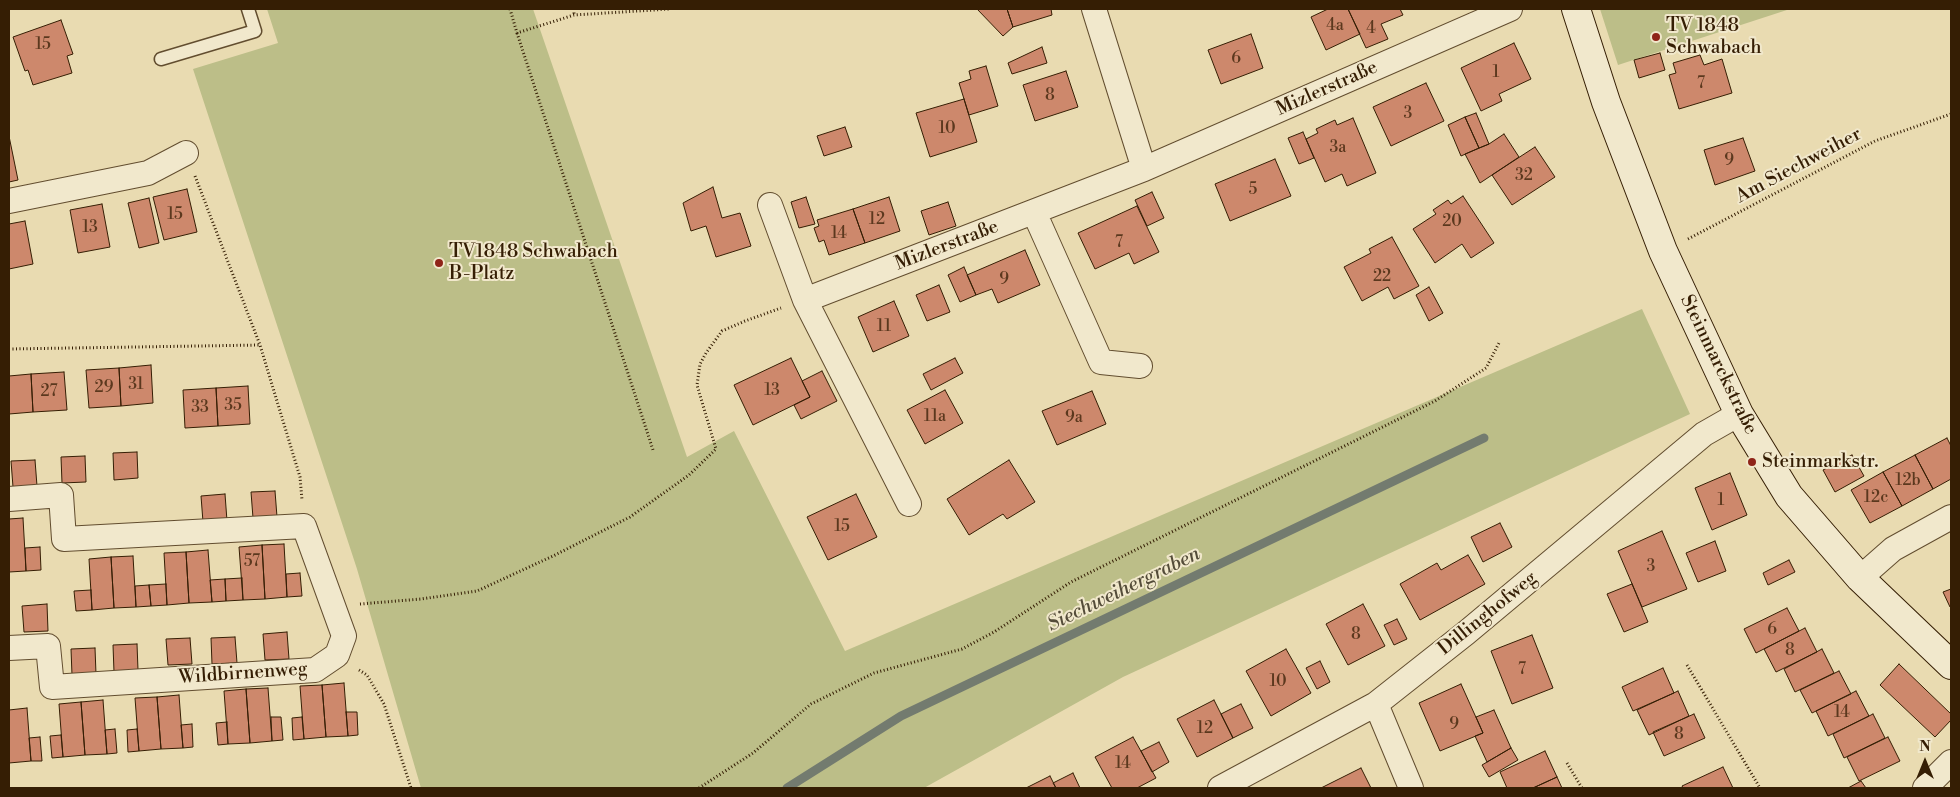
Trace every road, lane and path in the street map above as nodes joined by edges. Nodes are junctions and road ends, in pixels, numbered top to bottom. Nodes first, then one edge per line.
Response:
1 (248, 9) edge
2 (510, 9) edge
3 (574, 9) edge
4 (670, 9) edge
5 (1094, 9) edge
6 (1510, 9) edge
7 (1576, 9) edge
8 (574, 15) junction
9 (517, 33) junction
10 (161, 59) dead end
11 (1951, 114) edge
12 (186, 152) joint
13 (1144, 169) junction
14 (9, 201) edge
15 (770, 205) dead end
16 (1034, 212) junction
17 (1663, 251) junction
18 (805, 300) junction
19 (1500, 341) dead end
20 (260, 345) junction
21 (9, 348) edge
22 (1140, 366) dead end
23 (1739, 414) junction
24 (653, 450) dead end
25 (9, 499) edge
26 (909, 504) dead end
27 (1951, 517) edge
28 (304, 526) junction
29 (1860, 578) junction
30 (332, 604) junction
31 (9, 648) edge
32 (337, 655) junction
33 (1687, 665) dead end
34 (1951, 665) edge
35 (1376, 704) junction
36 (1951, 762) edge
37 (1567, 763) dead end
38 (412, 788) edge
39 (699, 788) edge
40 (1220, 788) edge
41 (1411, 788) edge
42 (1582, 788) edge
43 (1760, 788) edge
44 (1925, 788) edge

1 - 10 lane
2 - 9 path
3 - 8 path
4 - 8 path
5 - 13 street
6 - 13 street, Mizlerstraße
7 - 17 street, Steinmarckstraße
8 - 9 path
9 - 24 path
11 - 17 path, Am Siechweiher
12 - 14 street
12 - 20 path
13 - 16 street, Mizlerstraße
15 - 18 street
16 - 18 street, Mizlerstraße
16 - 22 street
17 - 23 street, Steinmarckstraße
18 - 26 street
18 - 30 path
19 - 39 path
20 - 21 path
20 - 28 path
23 - 29 street, Steinmarckstraße
23 - 35 street, Dillinghofweg
25 - 28 street
27 - 29 street
28 - 30 street
29 - 34 street, Steinmarckstraße
30 - 32 street
31 - 32 street, Wildbirnenweg
32 - 38 path
33 - 43 path
35 - 40 street, Dillinghofweg
35 - 41 street
36 - 44 street
37 - 42 path

